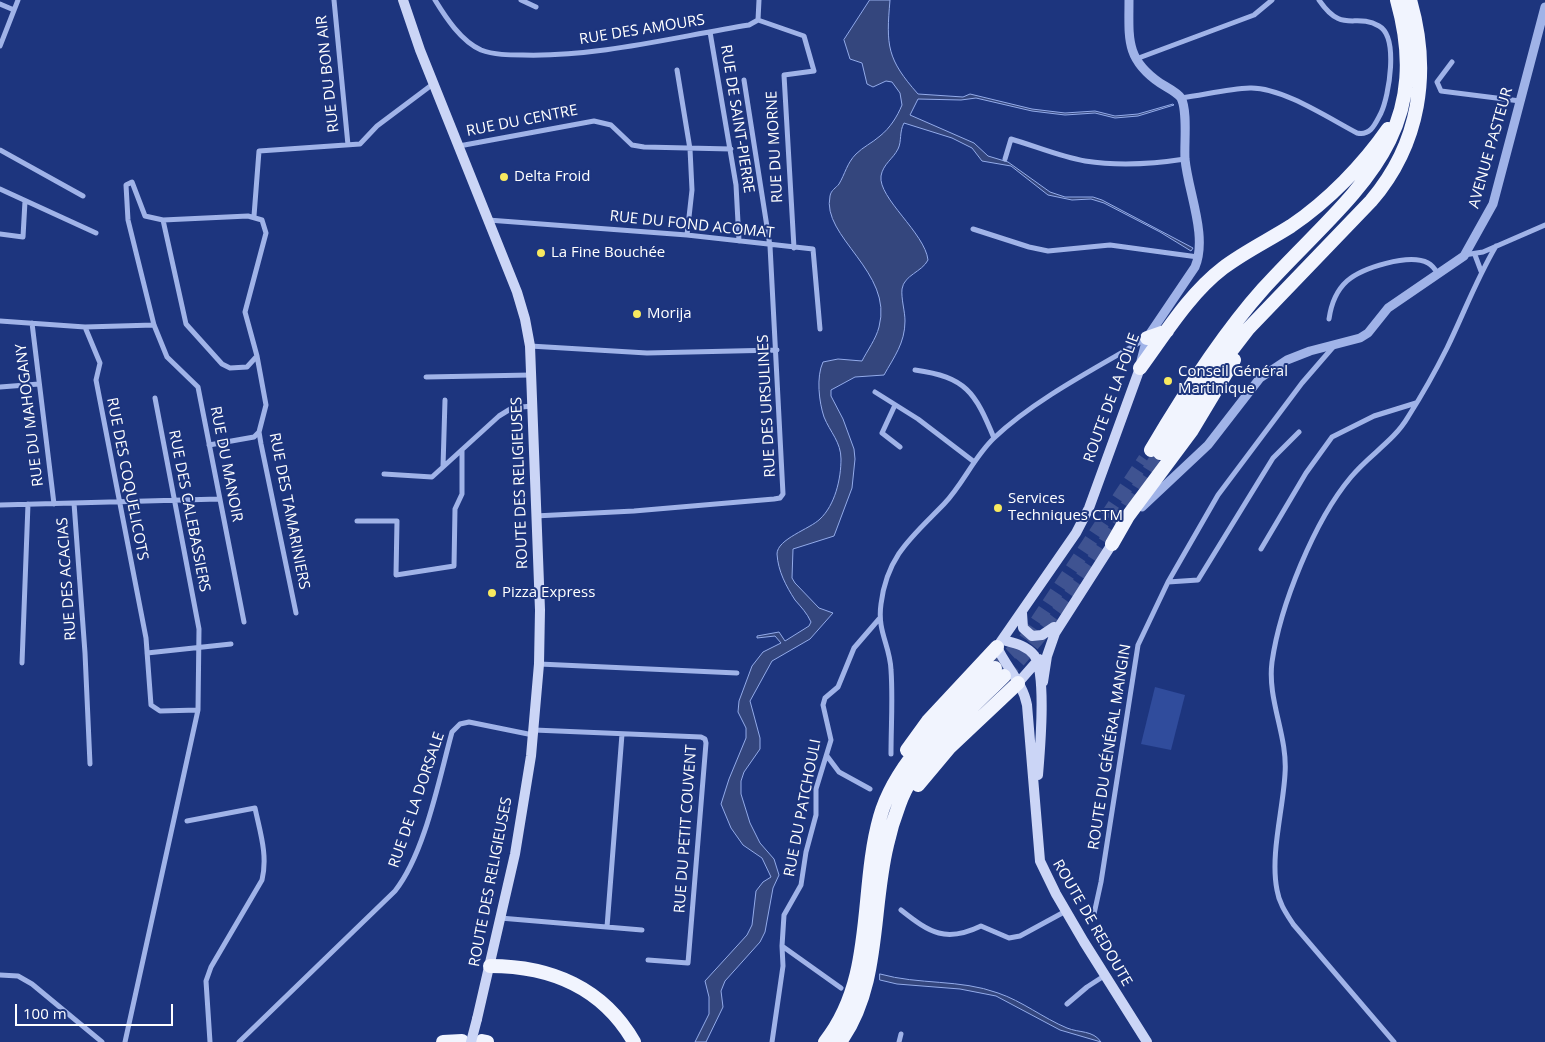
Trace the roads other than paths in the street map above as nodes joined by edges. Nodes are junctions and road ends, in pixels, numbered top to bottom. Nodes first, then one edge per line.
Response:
1 (18, 0) edge
2 (334, 0) edge
3 (403, 0) edge
4 (435, 0) edge
5 (521, 0) edge
6 (759, 0) edge
7 (1129, 0) edge
8 (1272, 0) edge
9 (1319, 0) edge
10 (1397, 0) edge
11 (1410, 0) edge
12 (0, 4) edge
13 (536, 7) dead end
14 (1545, 7) edge
15 (14, 10) junction
16 (758, 20) junction
17 (710, 32) junction
18 (0, 46) edge
19 (1135, 59) junction
20 (1452, 62) dead end
21 (677, 70) dead end
22 (744, 80) dead end
23 (434, 84) junction
24 (1407, 90) junction
25 (1181, 98) junction
26 (1520, 101) junction
27 (348, 145) junction
28 (459, 146) junction
29 (690, 149) junction
30 (731, 149) junction
31 (0, 150) edge
32 (1005, 159) dead end
33 (1185, 159) junction
34 (0, 189) edge
35 (82, 196) dead end
36 (25, 201) junction
37 (254, 216) junction
38 (163, 220) junction
39 (488, 220) junction
40 (1545, 224) edge
41 (973, 229) dead end
42 (96, 233) dead end
43 (0, 234) edge
44 (687, 235) junction
45 (739, 242) junction
46 (770, 246) junction
47 (1496, 246) junction
48 (794, 248) junction
49 (1474, 255) junction
50 (1464, 256) junction
51 (1199, 258) junction
52 (1481, 271) junction
53 (1438, 274) junction
54 (1282, 292) junction
55 (1329, 319) dead end
56 (0, 321) edge
57 (32, 323) junction
58 (154, 325) junction
59 (85, 327) junction
60 (820, 329) dead end
61 (1168, 330) junction
62 (1147, 338) junction
63 (1336, 344) junction
64 (530, 346) junction
65 (777, 350) junction
66 (257, 356) junction
67 (1140, 368) junction
68 (915, 370) dead end
69 (532, 374) junction
70 (426, 376) dead end
71 (39, 384) junction
72 (0, 386) edge
73 (875, 392) dead end
74 (155, 398) dead end
75 (445, 400) dead end
76 (1416, 403) junction
77 (895, 405) junction
78 (532, 406) junction
79 (259, 432) junction
80 (1299, 432) dead end
81 (994, 438) junction
82 (209, 445) junction
83 (900, 447) dead end
84 (462, 450) junction
85 (973, 461) junction
86 (443, 467) junction
87 (384, 474) dead end
88 (219, 499) junction
89 (174, 500) junction
90 (119, 502) junction
91 (74, 503) junction
92 (28, 504) junction
93 (54, 504) junction
94 (0, 505) edge
95 (536, 516) junction
96 (357, 521) dead end
97 (1112, 544) junction
98 (1261, 550) dead end
99 (1168, 582) junction
100 (1072, 604) junction
101 (296, 613) dead end
102 (1022, 613) junction
103 (879, 619) junction
104 (244, 622) dead end
105 (1054, 627) junction
106 (231, 644) dead end
107 (1000, 644) junction
108 (198, 648) junction
109 (147, 653) junction
110 (1037, 662) junction
111 (22, 663) dead end
112 (539, 664) junction
113 (737, 673) dead end
114 (1018, 683) junction
115 (1041, 693) junction
116 (198, 710) junction
117 (533, 732) junction
118 (622, 734) junction
119 (891, 754) dead end
120 (827, 756) junction
121 (90, 764) dead end
122 (870, 789) dead end
123 (887, 797) junction
124 (1035, 810) junction
125 (187, 821) dead end
126 (886, 845) junction
127 (902, 910) dead end
128 (1066, 911) junction
129 (1094, 914) dead end
130 (500, 918) junction
131 (607, 928) junction
132 (642, 930) dead end
133 (782, 946) junction
134 (648, 960) dead end
135 (490, 966) junction
136 (0, 975) edge
137 (1104, 976) junction
138 (841, 988) dead end
139 (603, 1003) junction
140 (1067, 1004) dead end
141 (901, 1034) dead end
142 (475, 1041) edge
143 (102, 1042) edge
144 (125, 1042) edge
145 (210, 1042) edge
146 (239, 1042) edge
147 (443, 1042) edge
148 (622, 1042) edge
149 (634, 1042) edge
150 (772, 1042) edge
151 (826, 1042) edge
152 (840, 1042) edge
153 (899, 1042) edge
154 (1147, 1042) edge
155 (1394, 1042) edge

1 - 15 street
2 - 27 street, RUE DU BON AIR
3 - 23 main road, ROUTE DES RELIGIEUSES
4 - 17 street, RUE DES AMOURS
5 - 13 street
6 - 16 street
7 - 19 street
8 - 19 street
9 - 25 street
10 - 24 highway
11 - 54 highway
12 - 15 street
14 - 26 street, AVENUE PASTEUR
15 - 18 street
16 - 17 street, RUE DES AMOURS
16 - 48 street, RUE DU MORNE
17 - 30 street, RUE DE SAINT-PIERRE
19 - 25 street
20 - 26 street
21 - 29 street
22 - 46 street, RUE DES URSULINES
23 - 27 street
23 - 28 main road, ROUTE DES RELIGIEUSES
24 - 54 highway
24 - 61 highway
25 - 33 street, ROUTE DE LA FOLIE
26 - 50 street, AVENUE PASTEUR
27 - 37 street
28 - 29 street, RUE DU CENTRE
28 - 39 main road, ROUTE DES RELIGIEUSES
29 - 30 street, RUE DU CENTRE
29 - 44 street
30 - 45 street, RUE DE SAINT-PIERRE
31 - 35 street
32 - 33 street
33 - 51 street, ROUTE DE LA FOLIE
34 - 36 street
36 - 42 street
36 - 43 street
37 - 38 street
37 - 66 street, RUE DES TAMARINIERS
38 - 58 street, RUE DU MANOIR
38 - 66 street
39 - 44 street, RUE DU FOND ACOMAT
39 - 64 main road, ROUTE DES RELIGIEUSES
40 - 47 street
41 - 51 street
44 - 45 street, RUE DU FOND ACOMAT
45 - 46 street, RUE DU FOND ACOMAT
46 - 48 street, RUE DU FOND ACOMAT
46 - 65 street, RUE DES URSULINES
47 - 49 street
47 - 52 street
48 - 60 street, RUE DU FOND ACOMAT
49 - 50 street
49 - 52 street
50 - 53 street, AVENUE PASTEUR
51 - 62 street, ROUTE DE LA FOLIE
52 - 76 street
53 - 55 street
53 - 63 street, AVENUE PASTEUR
54 - 97 highway
56 - 57 street
57 - 59 street
57 - 71 street, RUE DU MAHOGANY
58 - 59 street
58 - 82 street, RUE DU MANOIR
59 - 90 street, RUE DES COQUELICOTS
61 - 62 highway
61 - 67 highway
62 - 67 street, ROUTE DE LA FOLIE
62 - 81 street
63 - 97 street, AVENUE PASTEUR
63 - 99 street, ROUTE DU GÉNÉRAL MANGIN
64 - 65 street
64 - 69 main road, ROUTE DES RELIGIEUSES
65 - 95 street, RUE DES URSULINES
66 - 79 street, RUE DES TAMARINIERS
67 - 102 main road, ROUTE DE LA FOLIE
68 - 81 street
69 - 70 street
69 - 78 main road, ROUTE DES RELIGIEUSES
71 - 72 street
71 - 93 street, RUE DU MAHOGANY
73 - 77 street
74 - 89 street, RUE DES CALEBASSIERS
75 - 86 street
76 - 98 street
76 - 155 street
77 - 83 street
77 - 85 street
78 - 84 street
78 - 95 main road, ROUTE DES RELIGIEUSES
79 - 82 street
79 - 101 street, RUE DES TAMARINIERS
80 - 99 street
81 - 85 street
82 - 88 street, RUE DU MANOIR
84 - 86 street
84 - 96 street
85 - 103 street
86 - 87 street
88 - 89 street
88 - 104 street, RUE DU MANOIR
89 - 90 street
89 - 108 street, RUE DES CALEBASSIERS
90 - 91 street
90 - 109 street, RUE DES COQUELICOTS
91 - 93 street
91 - 121 street, RUE DES ACACIAS
92 - 93 street
92 - 94 street
92 - 111 street
95 - 112 main road, ROUTE DES RELIGIEUSES
97 - 100 main road
99 - 129 street, ROUTE DU GÉNÉRAL MANGIN
100 - 105 main road
100 - 115 main road
102 - 105 main road
102 - 107 main road, ROUTE DE LA FOLIE
103 - 119 street
103 - 120 street, RUE DU PATCHOULI
105 - 110 main road
106 - 108 street
107 - 110 main road
107 - 114 main road
107 - 123 highway
108 - 109 street
108 - 116 street, RUE DES CALEBASSIERS
109 - 116 street, RUE DES COQUELICOTS
110 - 114 main road
110 - 115 main road
112 - 113 street
112 - 117 main road, ROUTE DES RELIGIEUSES
114 - 124 main road
114 - 126 highway
115 - 124 main road
116 - 144 street, RUE DES CALEBASSIERS
117 - 118 street, RUE DU PETIT COUVENT
117 - 130 main road, ROUTE DES RELIGIEUSES
117 - 146 street, RUE DE LA DORSALE
118 - 131 street
118 - 134 street, RUE DU PETIT COUVENT
120 - 122 street
120 - 133 street, RUE DU PATCHOULI
123 - 126 highway
123 - 151 highway
124 - 128 main road, ROUTE DE REDOUTE
125 - 145 street
126 - 152 highway
127 - 128 street
128 - 137 main road, ROUTE DE REDOUTE
130 - 131 street
130 - 135 main road, ROUTE DES RELIGIEUSES
131 - 132 street
133 - 138 street
133 - 150 street, RUE DU PATCHOULI
135 - 139 highway
135 - 142 main road, ROUTE DES RELIGIEUSES, bridge
136 - 143 street
137 - 140 street
137 - 154 main road, ROUTE DE REDOUTE
139 - 148 highway
139 - 149 highway
141 - 153 street
142 - 147 highway

